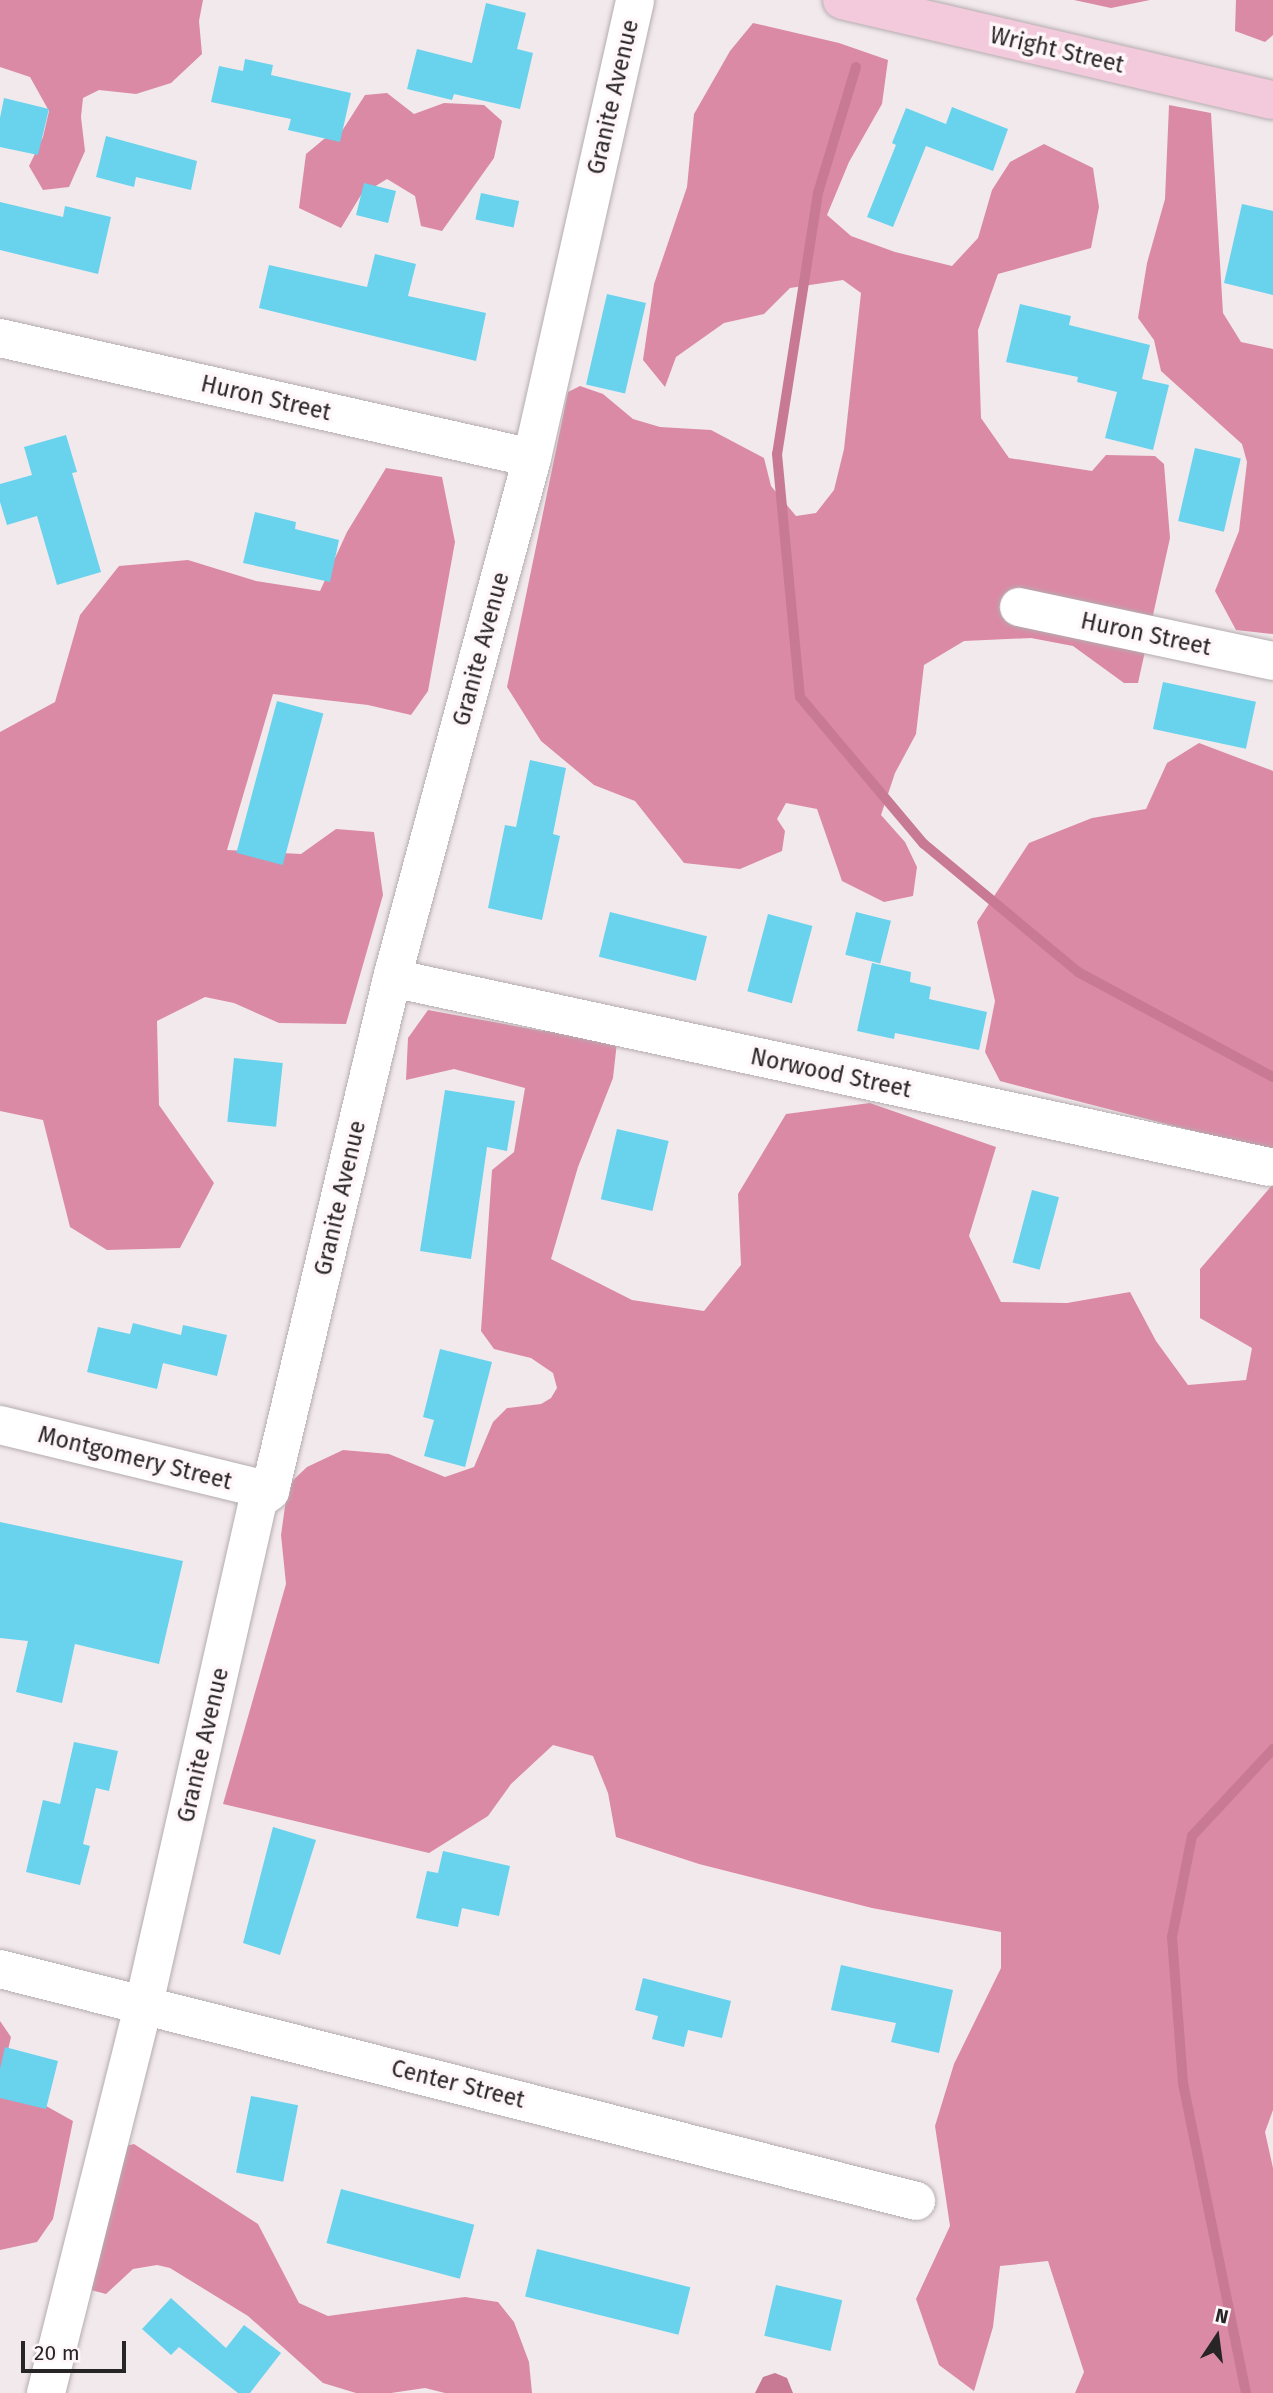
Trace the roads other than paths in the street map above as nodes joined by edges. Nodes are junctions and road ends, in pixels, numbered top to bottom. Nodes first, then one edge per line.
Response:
1 (635, 0) edge
2 (842, 0) edge
3 (1273, 100) edge
4 (0, 338) edge
5 (532, 457) junction
6 (1019, 607) dead end
7 (1273, 661) edge
8 (393, 978) junction
9 (1269, 1167) dead end
10 (0, 1425) edge
11 (270, 1491) junction
12 (0, 1969) edge
13 (144, 2004) junction
14 (916, 2201) dead end
15 (46, 2393) edge

1 - 5 street, Granite Avenue
2 - 3 main road, Wright Street
4 - 5 street, Huron Street
5 - 8 street, Granite Avenue
6 - 7 street, Huron Street
8 - 9 street, Norwood Street
8 - 11 street, Granite Avenue
10 - 11 street, Montgomery Street
11 - 13 street, Granite Avenue
12 - 13 street, Center Street
13 - 14 street, Center Street
13 - 15 street, Granite Avenue

